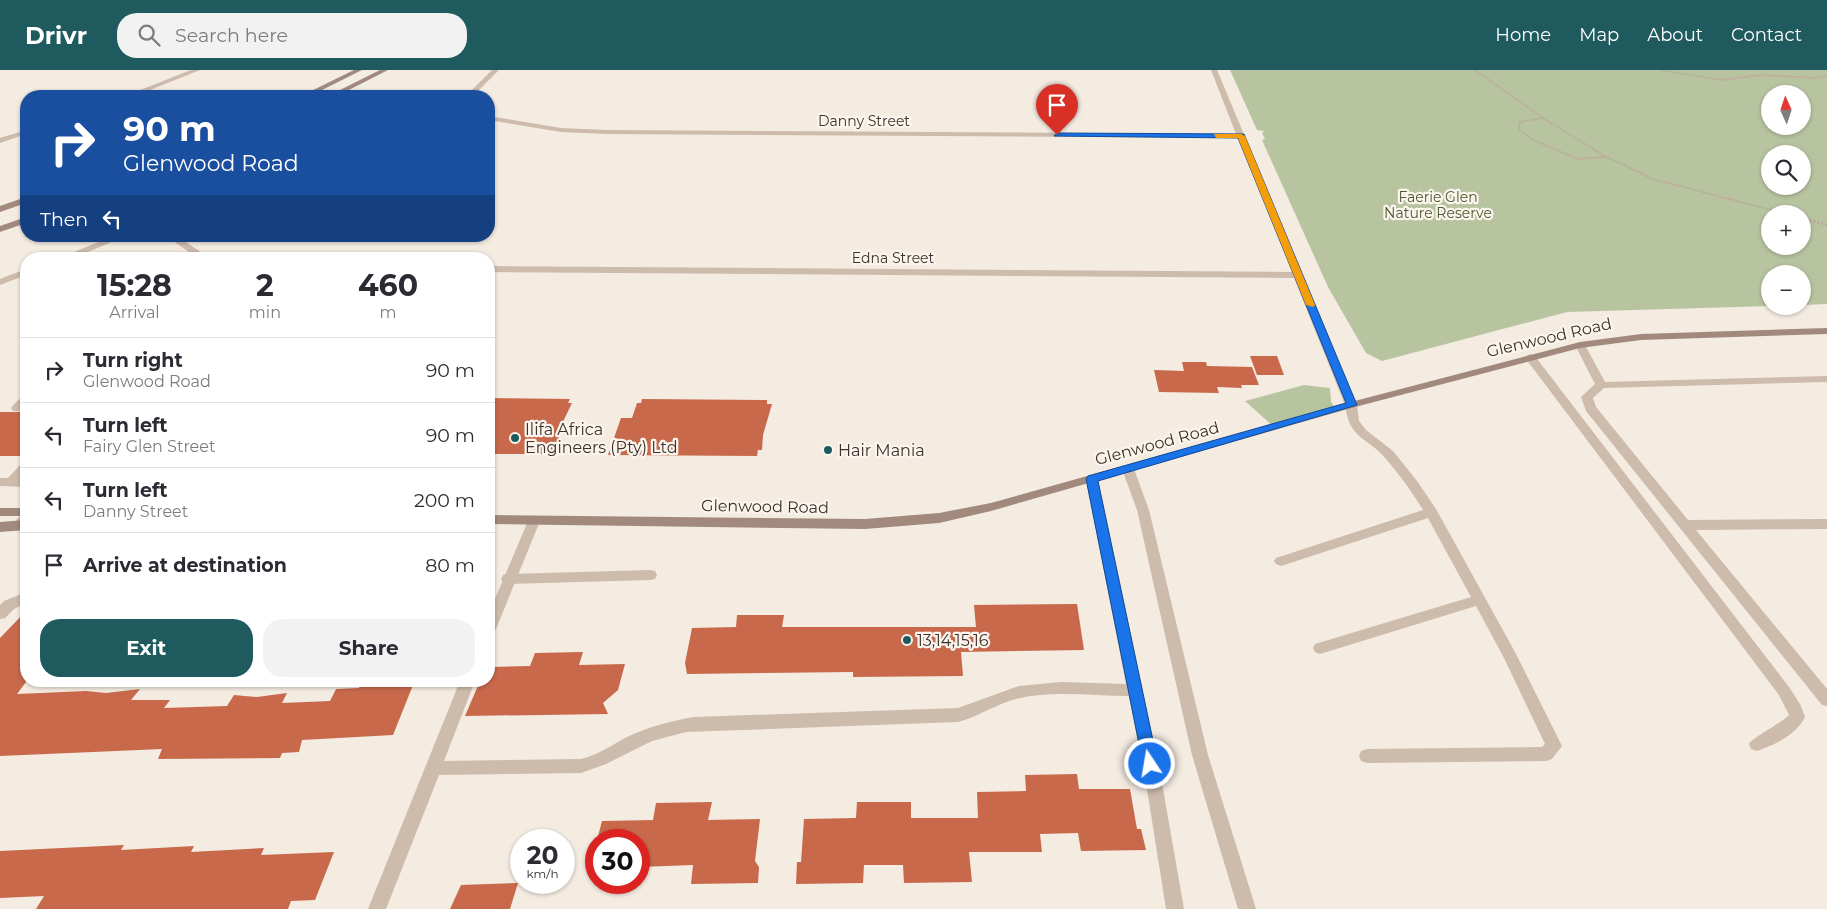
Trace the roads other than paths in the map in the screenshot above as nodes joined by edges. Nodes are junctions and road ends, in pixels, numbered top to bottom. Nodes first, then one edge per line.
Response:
1 (198, 70) edge
2 (359, 70) edge
3 (385, 70) edge
4 (496, 70) edge
5 (1214, 70) edge
6 (145, 90) edge
7 (317, 90) edge
8 (344, 90) edge
9 (476, 90) edge
10 (495, 119) edge
11 (20, 134) edge
12 (1241, 136) junction
13 (0, 141) edge
14 (20, 202) edge
15 (0, 209) edge
16 (20, 222) edge
17 (0, 229) edge
18 (106, 242) edge
19 (179, 242) edge
20 (80, 252) edge
21 (195, 252) edge
22 (495, 269) edge
23 (20, 274) edge
24 (1298, 275) junction
25 (0, 282) edge
26 (1827, 330) edge
27 (1580, 345) junction
28 (1530, 357) junction
29 (1827, 379) edge
30 (1601, 385) junction
31 (20, 405) edge
32 (1351, 405) junction
33 (17, 408) dead end
34 (1128, 469) junction
35 (20, 471) edge
36 (1092, 479) junction
37 (6, 482) edge
38 (20, 483) edge
39 (13, 512) edge
40 (1431, 512) junction
41 (495, 520) edge
42 (534, 521) junction
43 (20, 524) edge
44 (1827, 524) edge
45 (1687, 525) junction
46 (0, 527) edge
47 (1280, 561) dead end
48 (650, 575) dead end
49 (508, 579) junction
50 (20, 600) edge
51 (1478, 600) junction
52 (495, 613) edge
53 (0, 614) edge
54 (1320, 648) dead end
55 (466, 687) edge
56 (1135, 690) junction
57 (1827, 700) edge
58 (1757, 744) dead end
59 (1367, 756) dead end
60 (434, 768) junction
61 (377, 909) edge
62 (1175, 909) edge
63 (1247, 909) edge

1 - 6 street
2 - 7 street
3 - 8 street
4 - 9 street
5 - 12 street
10 - 12 street, Danny Street
11 - 13 street
12 - 24 street
14 - 15 street
16 - 17 street
18 - 20 street
19 - 21 street
22 - 24 street, Edna Street
23 - 25 street
24 - 32 street
26 - 27 street, Glenwood Road
27 - 28 street, Glenwood Road
27 - 30 street
28 - 32 street, Glenwood Road
28 - 58 street
29 - 30 street
30 - 45 street
31 - 33 street
32 - 34 street, Glenwood Road
32 - 40 street
34 - 36 street, Glenwood Road
34 - 63 street
35 - 37 street
36 - 42 street, Glenwood Road
36 - 56 street
37 - 38 street
39 - 46 street
40 - 47 street
40 - 51 street
41 - 42 street, Glenwood Road
42 - 49 street
43 - 46 street
44 - 45 street
45 - 57 street
48 - 49 street
49 - 52 street
50 - 53 street
51 - 54 street
51 - 59 street
55 - 60 street
56 - 60 street
56 - 62 street
60 - 61 street

